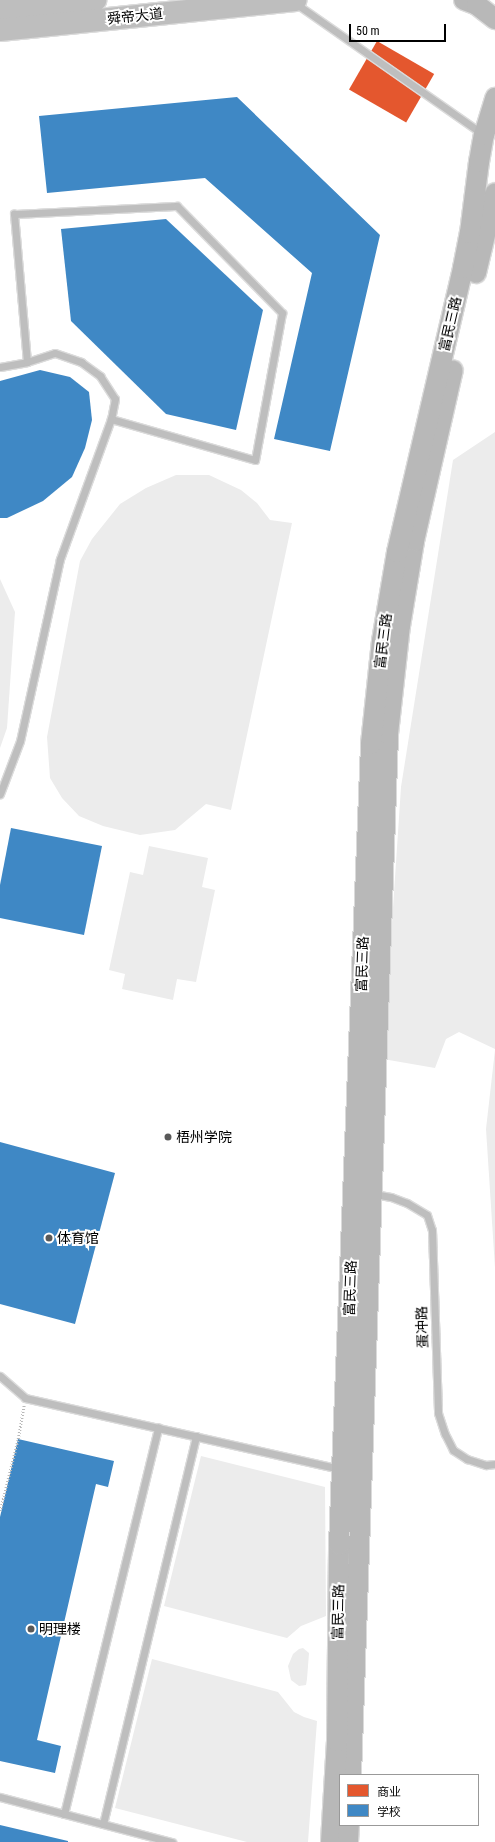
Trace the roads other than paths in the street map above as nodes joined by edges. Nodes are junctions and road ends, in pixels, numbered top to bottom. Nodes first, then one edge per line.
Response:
1 (95, 0) edge
2 (293, 0) edge
3 (464, 0) edge
4 (0, 11) edge
5 (495, 20) edge
6 (0, 30) edge
7 (495, 98) edge
8 (484, 135) junction
9 (495, 193) edge
10 (27, 362) junction
11 (0, 367) edge
12 (111, 419) junction
13 (0, 794) edge
14 (372, 1194) junction
15 (0, 1376) edge
16 (158, 1427) junction
17 (196, 1436) junction
18 (495, 1464) edge
19 (342, 1469) junction
20 (351, 1774) edge
21 (0, 1797) edge
22 (64, 1814) junction
23 (103, 1824) junction
24 (349, 1826) edge
25 (172, 1842) edge
26 (331, 1842) edge
27 (348, 1842) edge

1 - 4 highway, 舜帝大道
2 - 6 highway, 舜帝大道
2 - 8 lane
3 - 5 main road
7 - 8 main road, 富民三路
8 - 19 main road, 富民三路
9 - 14 main road, 富民三路
10 - 11 lane
10 - 12 lane
10 - 12 lane
12 - 13 lane
14 - 18 lane, 蛋冲路
14 - 20 main road, 富民三路
15 - 16 lane
16 - 17 lane
16 - 22 lane
17 - 19 lane
17 - 23 lane
19 - 26 main road, 富民三路
21 - 22 lane
22 - 23 lane
23 - 25 lane
24 - 27 main road

